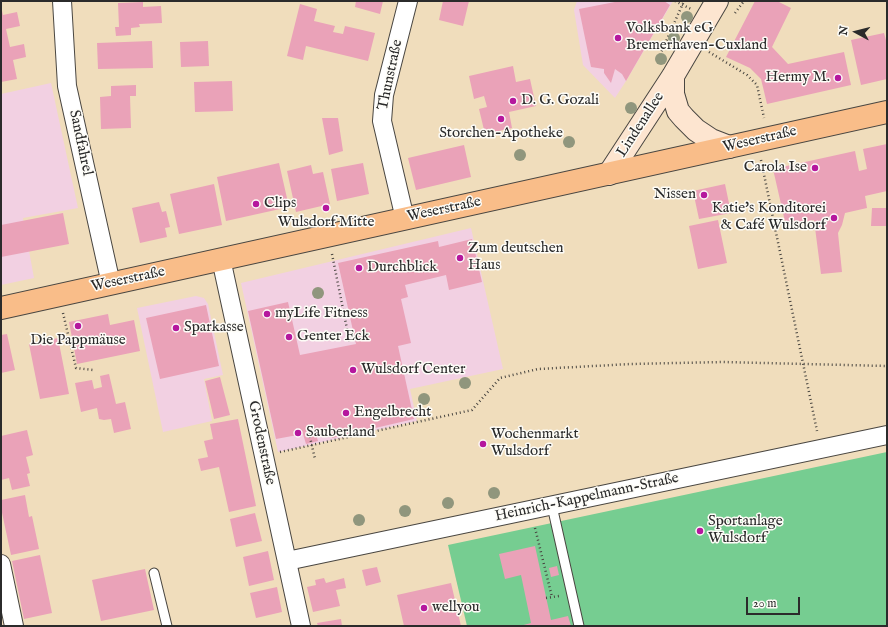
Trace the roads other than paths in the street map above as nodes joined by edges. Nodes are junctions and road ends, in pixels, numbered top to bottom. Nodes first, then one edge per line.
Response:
1 (62, 1) edge
2 (408, 1) edge
3 (717, 1) edge
4 (673, 76) junction
5 (887, 112) edge
6 (730, 147) junction
7 (609, 174) junction
8 (405, 219) junction
9 (221, 260) junction
10 (111, 284) junction
11 (1, 308) edge
12 (887, 435) edge
13 (552, 506) junction
14 (287, 561) junction
15 (1, 564) edge
16 (154, 573) dead end
17 (14, 626) edge
18 (167, 626) edge
19 (301, 626) edge
20 (579, 626) edge

1 - 10 street, Sandfahrel
2 - 8 street, Thunstraße
3 - 4 street, Lindenallee
4 - 6 street, Lindenallee
4 - 7 street, Lindenallee
5 - 6 main road, Weserstraße
6 - 7 main road, Weserstraße
7 - 8 main road, Weserstraße
8 - 9 main road, Weserstraße
9 - 10 main road, Weserstraße
9 - 14 street, Grodenstraße
10 - 11 main road, Weserstraße
12 - 13 street, Heinrich-Kappelmann-Straße
13 - 14 street, Heinrich-Kappelmann-Straße
13 - 20 lane
14 - 19 street, Grodenstraße
15 - 17 street
16 - 18 lane

